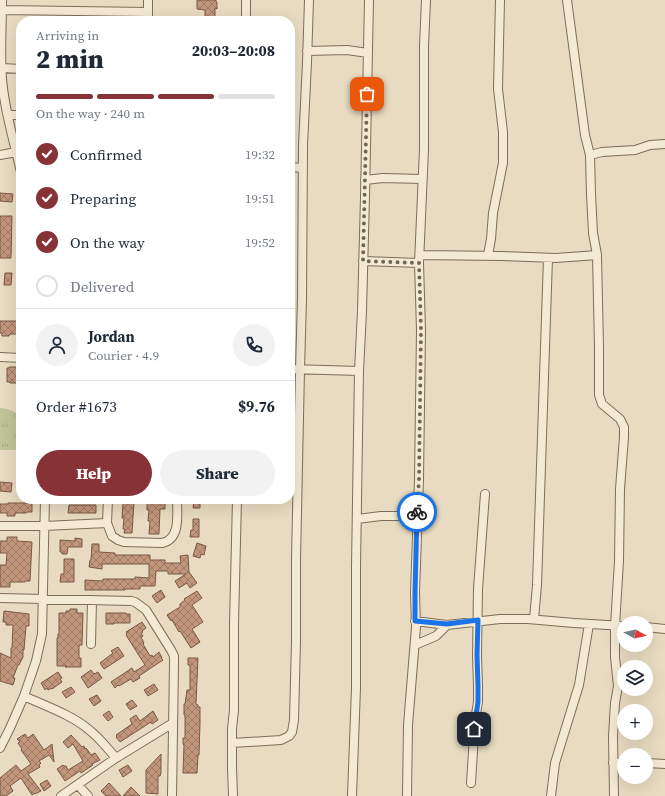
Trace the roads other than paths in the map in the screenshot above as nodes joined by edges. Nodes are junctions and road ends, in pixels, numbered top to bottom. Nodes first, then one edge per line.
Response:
1 (2, 0) edge
2 (148, 0) edge
3 (246, 0) edge
4 (309, 0) edge
5 (369, 0) edge
6 (426, 0) edge
7 (500, 0) edge
8 (567, 0) edge
9 (2, 10) junction
10 (148, 12) junction
11 (148, 16) edge
12 (246, 16) edge
13 (308, 51) junction
14 (368, 53) junction
15 (2, 68) junction
16 (16, 69) edge
17 (8, 115) junction
18 (16, 115) edge
19 (665, 144) edge
20 (16, 146) edge
21 (0, 155) edge
22 (590, 155) junction
23 (16, 157) edge
24 (295, 168) edge
25 (304, 168) junction
26 (422, 179) junction
27 (365, 180) junction
28 (597, 255) junction
29 (488, 256) junction
30 (548, 258) junction
31 (419, 259) junction
32 (363, 261) junction
33 (0, 357) edge
34 (16, 358) edge
35 (295, 369) edge
36 (300, 369) junction
37 (359, 370) junction
38 (484, 494) dead end
39 (45, 504) edge
40 (108, 504) edge
41 (177, 504) edge
42 (237, 504) edge
43 (417, 516) junction
44 (357, 519) junction
45 (107, 523) junction
46 (0, 526) edge
47 (44, 526) junction
48 (0, 598) edge
49 (43, 599) junction
50 (92, 600) junction
51 (534, 619) junction
52 (478, 620) junction
53 (415, 621) junction
54 (447, 624) junction
55 (589, 624) junction
56 (615, 626) junction
57 (653, 627) edge
58 (665, 628) edge
59 (91, 644) dead end
60 (415, 645) junction
61 (24, 696) junction
62 (173, 723) junction
63 (232, 743) junction
64 (0, 748) edge
65 (116, 758) junction
66 (613, 763) junction
67 (617, 763) edge
68 (653, 763) edge
69 (665, 764) edge
70 (471, 783) dead end
71 (78, 785) junction
72 (61, 796) edge
73 (88, 796) edge
74 (172, 796) edge
75 (234, 796) edge
76 (352, 796) edge
77 (407, 796) edge
78 (551, 796) edge
79 (614, 796) edge

1 - 9 street
2 - 10 street
3 - 12 street
4 - 13 street
5 - 14 street
6 - 26 street
7 - 29 street
8 - 22 street
9 - 10 street
9 - 15 street
10 - 11 street
13 - 14 street
13 - 25 street
14 - 27 street
15 - 16 street
15 - 17 street
17 - 18 street
17 - 20 street
19 - 22 street
21 - 23 street
22 - 28 street
24 - 25 street
25 - 36 street
26 - 27 street
26 - 31 street
27 - 32 street
28 - 30 street
28 - 56 street
29 - 30 street
29 - 31 street
30 - 51 street
31 - 32 street
31 - 43 street
32 - 37 street
33 - 34 street
35 - 36 street
36 - 37 street
36 - 63 street
37 - 44 street
38 - 52 street
39 - 47 street
40 - 45 street
41 - 45 street
42 - 63 street
43 - 44 street
43 - 53 street
44 - 76 street
45 - 47 street
46 - 47 street
47 - 49 street
48 - 49 street
49 - 50 street
49 - 61 street
50 - 59 street
50 - 62 street
51 - 52 street
51 - 55 street
52 - 54 street
52 - 70 street
53 - 54 street
53 - 60 street
54 - 60 street
55 - 56 street
55 - 78 street
56 - 66 street
57 - 58 street
60 - 77 street
61 - 64 street
61 - 65 street
62 - 65 street
62 - 74 street
63 - 75 street
65 - 71 street
66 - 67 street
66 - 79 street
68 - 69 street
71 - 72 street
71 - 73 street

